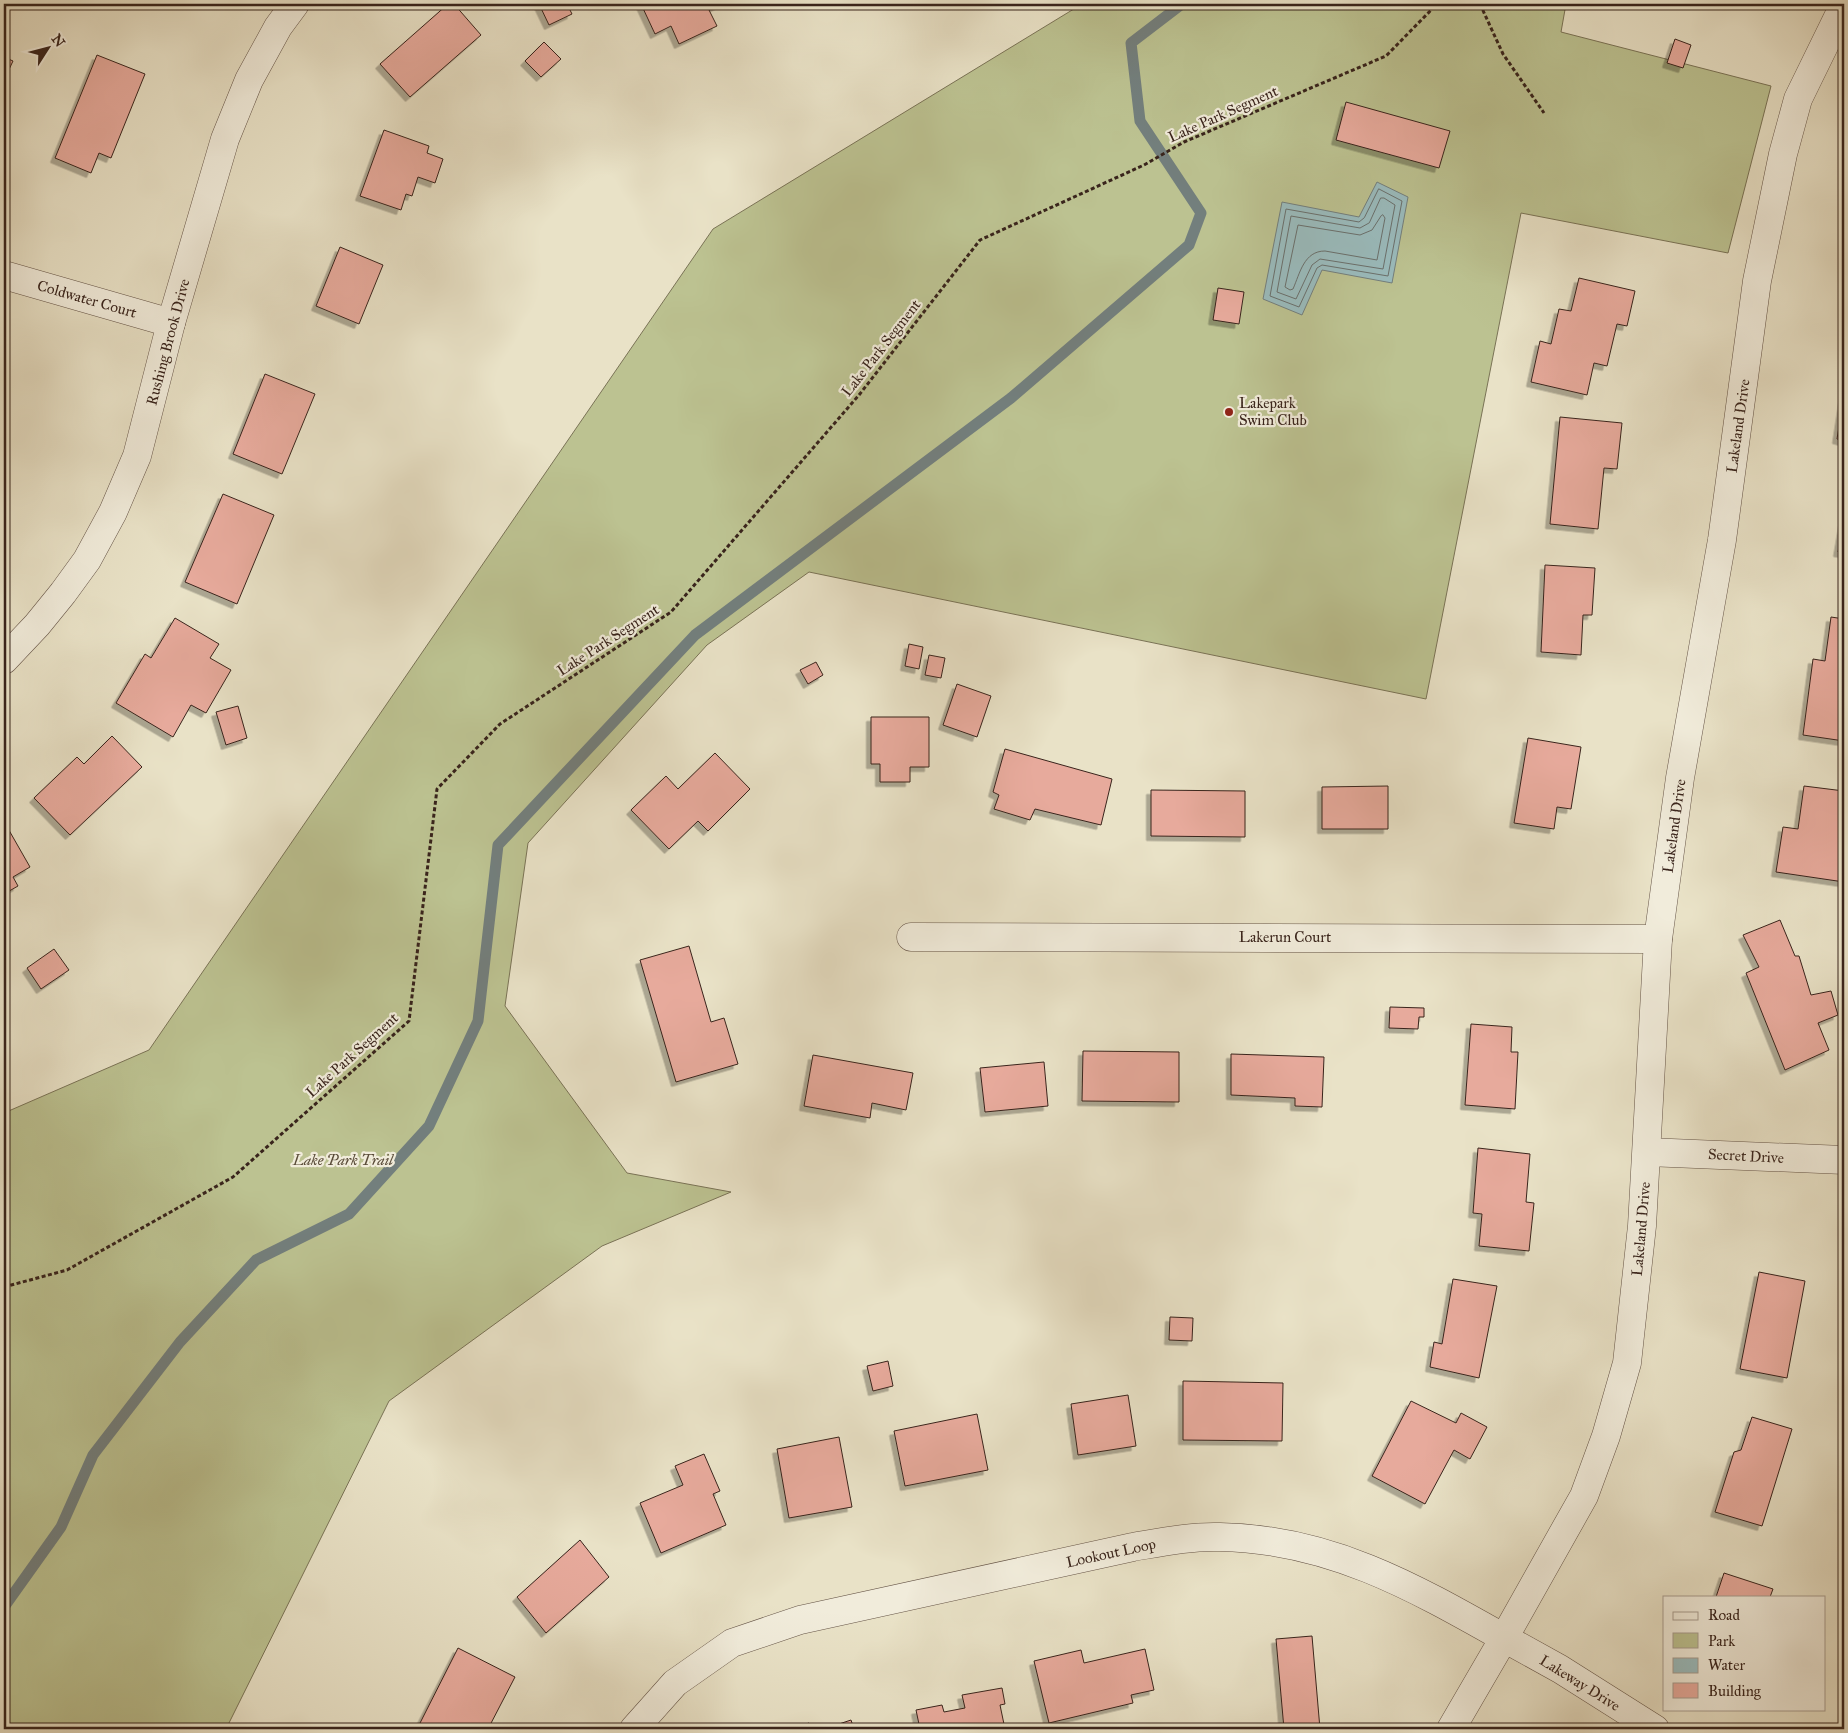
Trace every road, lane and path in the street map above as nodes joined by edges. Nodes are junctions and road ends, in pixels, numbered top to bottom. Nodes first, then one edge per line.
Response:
1 (296, 4) edge
2 (1437, 4) edge
3 (1480, 4) edge
4 (1844, 6) edge
5 (1544, 114) dead end
6 (4, 275) edge
7 (171, 323) junction
8 (4, 660) edge
9 (912, 937) dead end
10 (1658, 939) junction
11 (1648, 1152) junction
12 (1844, 1160) edge
13 (4, 1286) edge
14 (1504, 1638) junction
15 (634, 1729) edge
16 (1451, 1729) edge
17 (1655, 1729) edge

1 - 7 street, Rushing Brook Drive
2 - 13 path, Lake Park Segment
3 - 5 path
4 - 10 street, Lakeland Drive
6 - 7 street, Coldwater Court
7 - 8 street, Rushing Brook Drive
9 - 10 street, Lakerun Court
10 - 11 street, Lakeland Drive
11 - 12 street, Secret Drive
11 - 14 street, Lakeland Drive
14 - 15 street, Lookout Loop
14 - 16 street
14 - 17 street, Lakeway Drive

